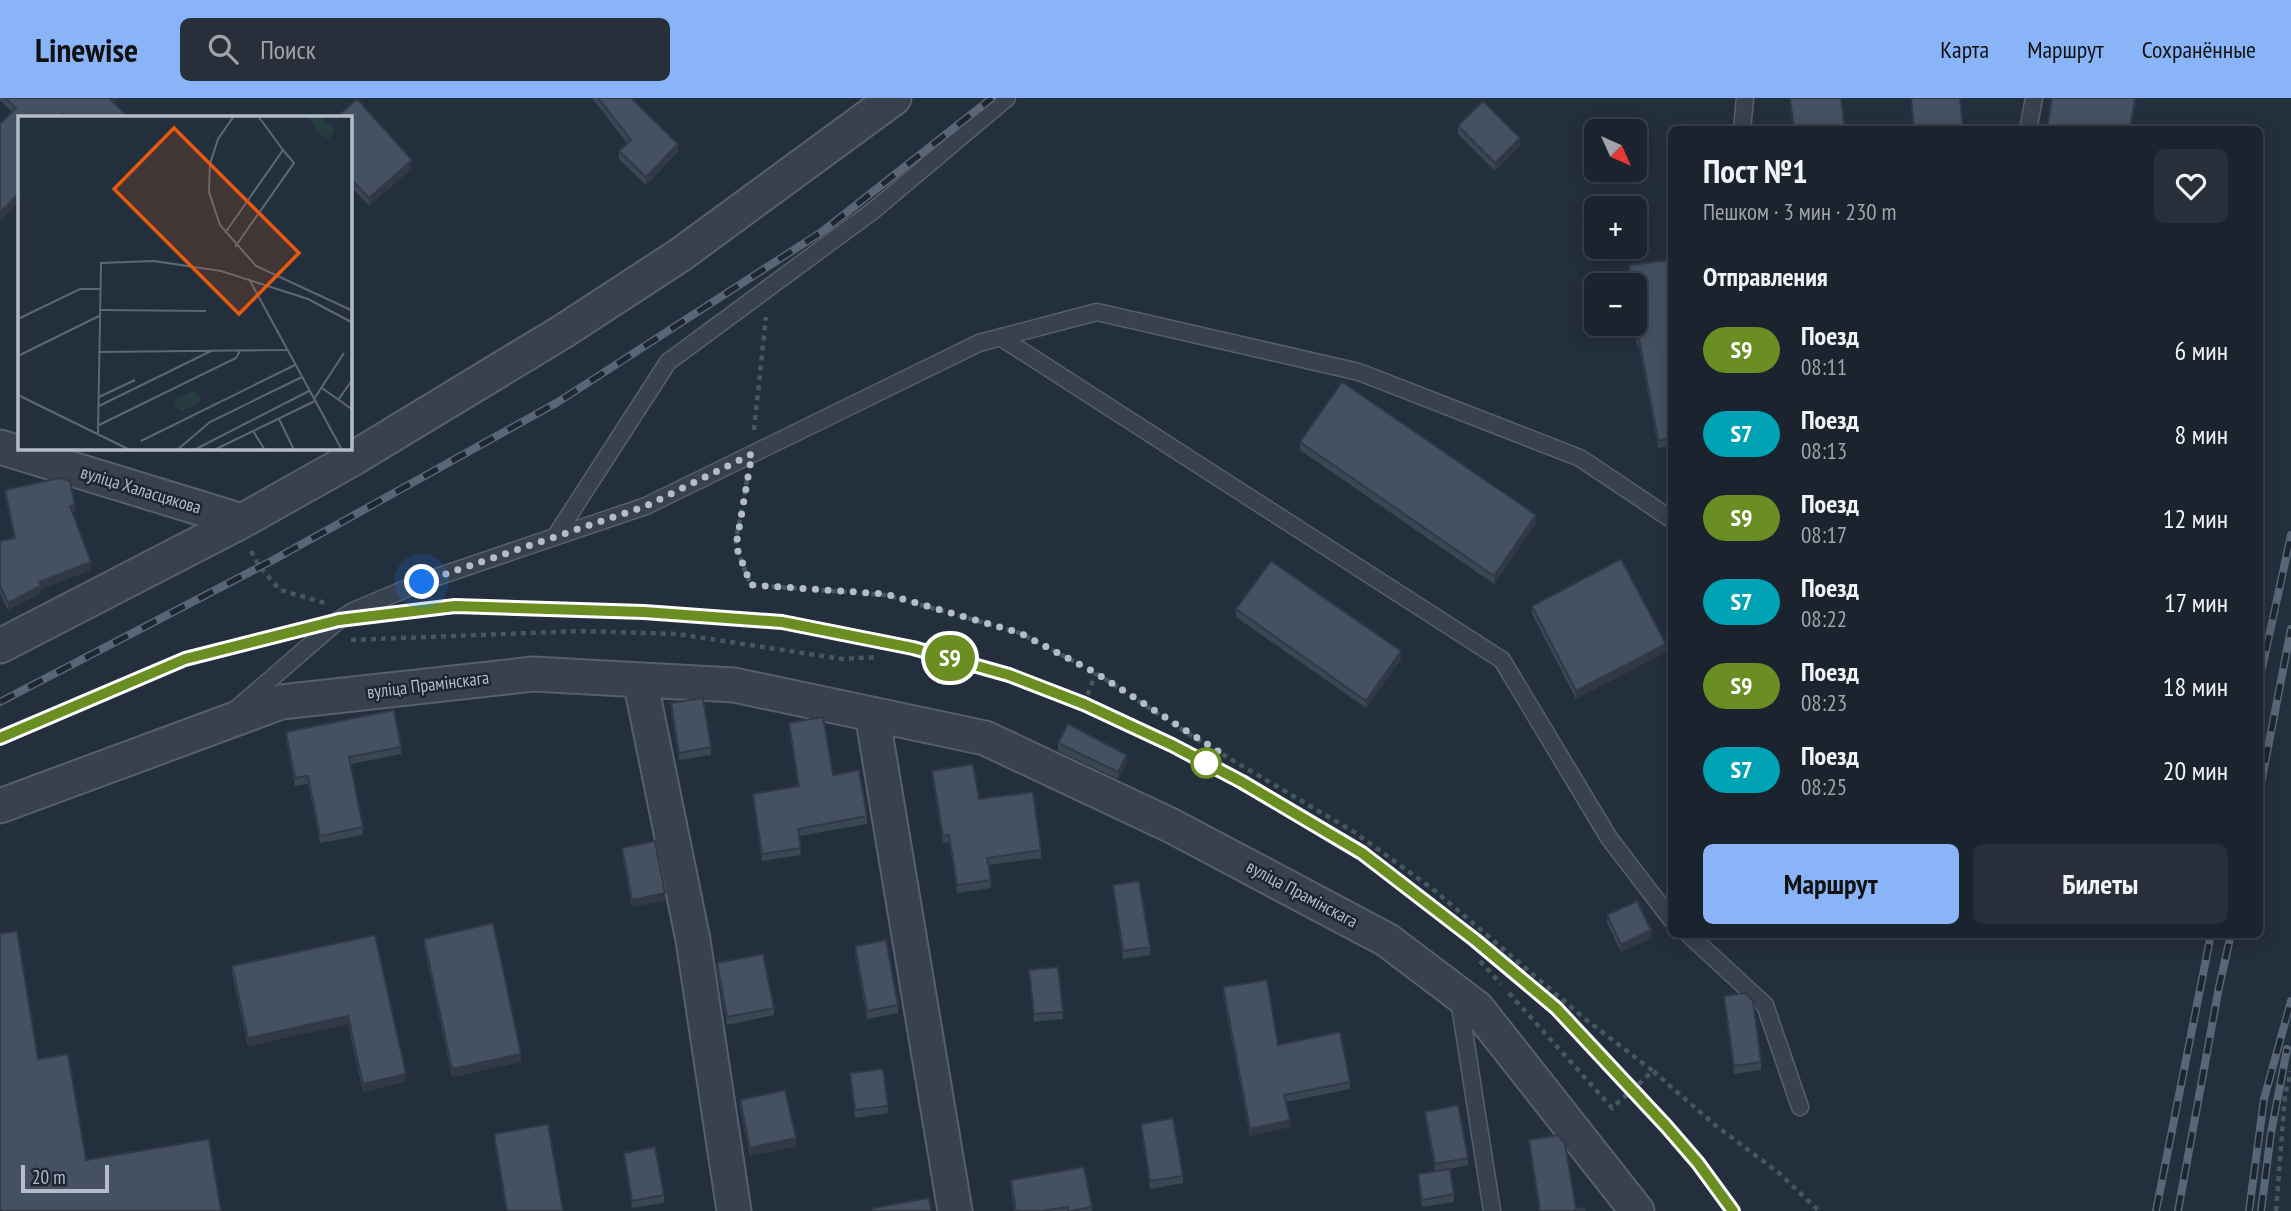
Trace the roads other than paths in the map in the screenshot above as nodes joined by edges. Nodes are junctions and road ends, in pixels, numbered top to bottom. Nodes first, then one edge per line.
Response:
1 (894, 98) edge
2 (1007, 98) edge
3 (1745, 98) edge
4 (2034, 98) edge
5 (1742, 126) edge
6 (2029, 126) edge
7 (1000, 337) junction
8 (0, 447) edge
9 (1668, 517) edge
10 (247, 536) junction
11 (555, 537) junction
12 (0, 646) edge
13 (640, 680) junction
14 (872, 714) junction
15 (216, 727) junction
16 (0, 806) edge
17 (1668, 915) edge
18 (1692, 938) edge
19 (1459, 994) junction
20 (1800, 1107) dead end
21 (734, 1211) edge
22 (955, 1211) edge
23 (1492, 1211) edge
24 (1637, 1211) edge

1 - 10 street
2 - 11 lane
3 - 5 lane
4 - 6 lane
7 - 9 lane
7 - 11 lane
7 - 17 lane
8 - 10 street, вуліца Халасцякова
10 - 12 street
11 - 15 lane
13 - 14 street, вуліца Прамінскага
13 - 15 street, вуліца Прамінскага
13 - 21 street
14 - 19 street, вуліца Прамінскага
14 - 22 street
15 - 16 street, вуліца Прамінскага
18 - 20 lane
19 - 23 lane
19 - 24 street, вуліца Прамінскага

